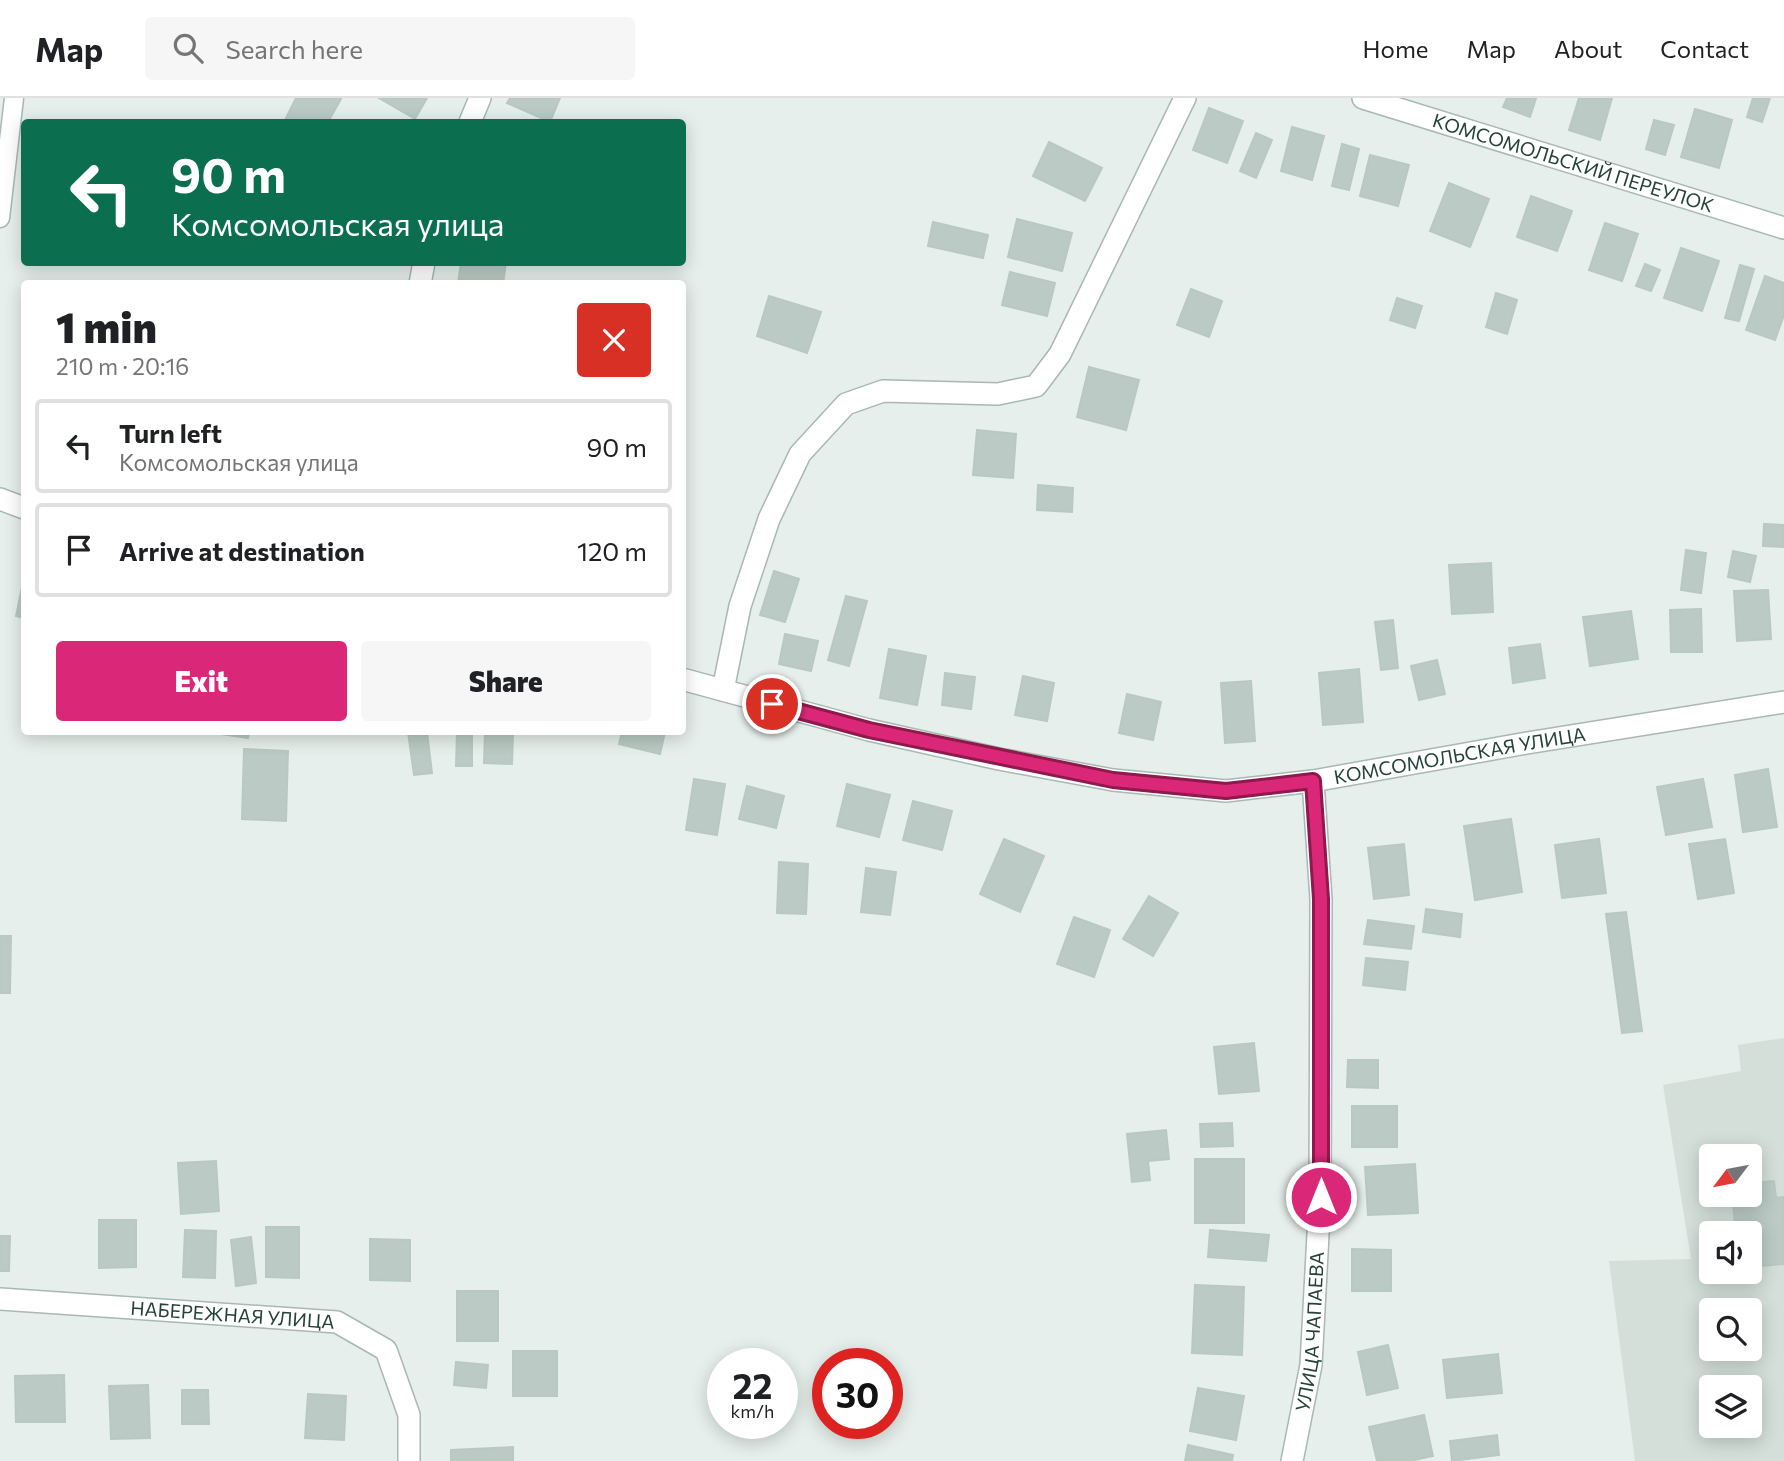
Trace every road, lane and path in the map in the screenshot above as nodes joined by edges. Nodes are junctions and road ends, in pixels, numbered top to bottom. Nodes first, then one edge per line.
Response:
1 (14, 98) edge
2 (480, 98) edge
3 (1185, 98) edge
4 (1363, 98) edge
5 (471, 119) edge
6 (0, 218) edge
7 (1784, 228) edge
8 (0, 499) edge
9 (21, 507) edge
10 (686, 680) edge
11 (723, 690) junction
12 (1784, 702) edge
13 (1313, 781) junction
14 (0, 1299) edge
15 (409, 1461) edge
16 (1292, 1461) edge

1 - 6 lane
2 - 5 street
3 - 11 street
4 - 7 street, КОМСОМОЛЬСКИЙ ПЕРЕУЛОК
8 - 9 street
10 - 11 street, КОМСОМОЛЬСКАЯ УЛИЦА
11 - 13 street, КОМСОМОЛЬСКАЯ УЛИЦА
12 - 13 street, КОМСОМОЛЬСКАЯ УЛИЦА
13 - 16 street, УЛИЦА ЧАПАЕВА
14 - 15 street, НАБЕРЕЖНАЯ УЛИЦА

